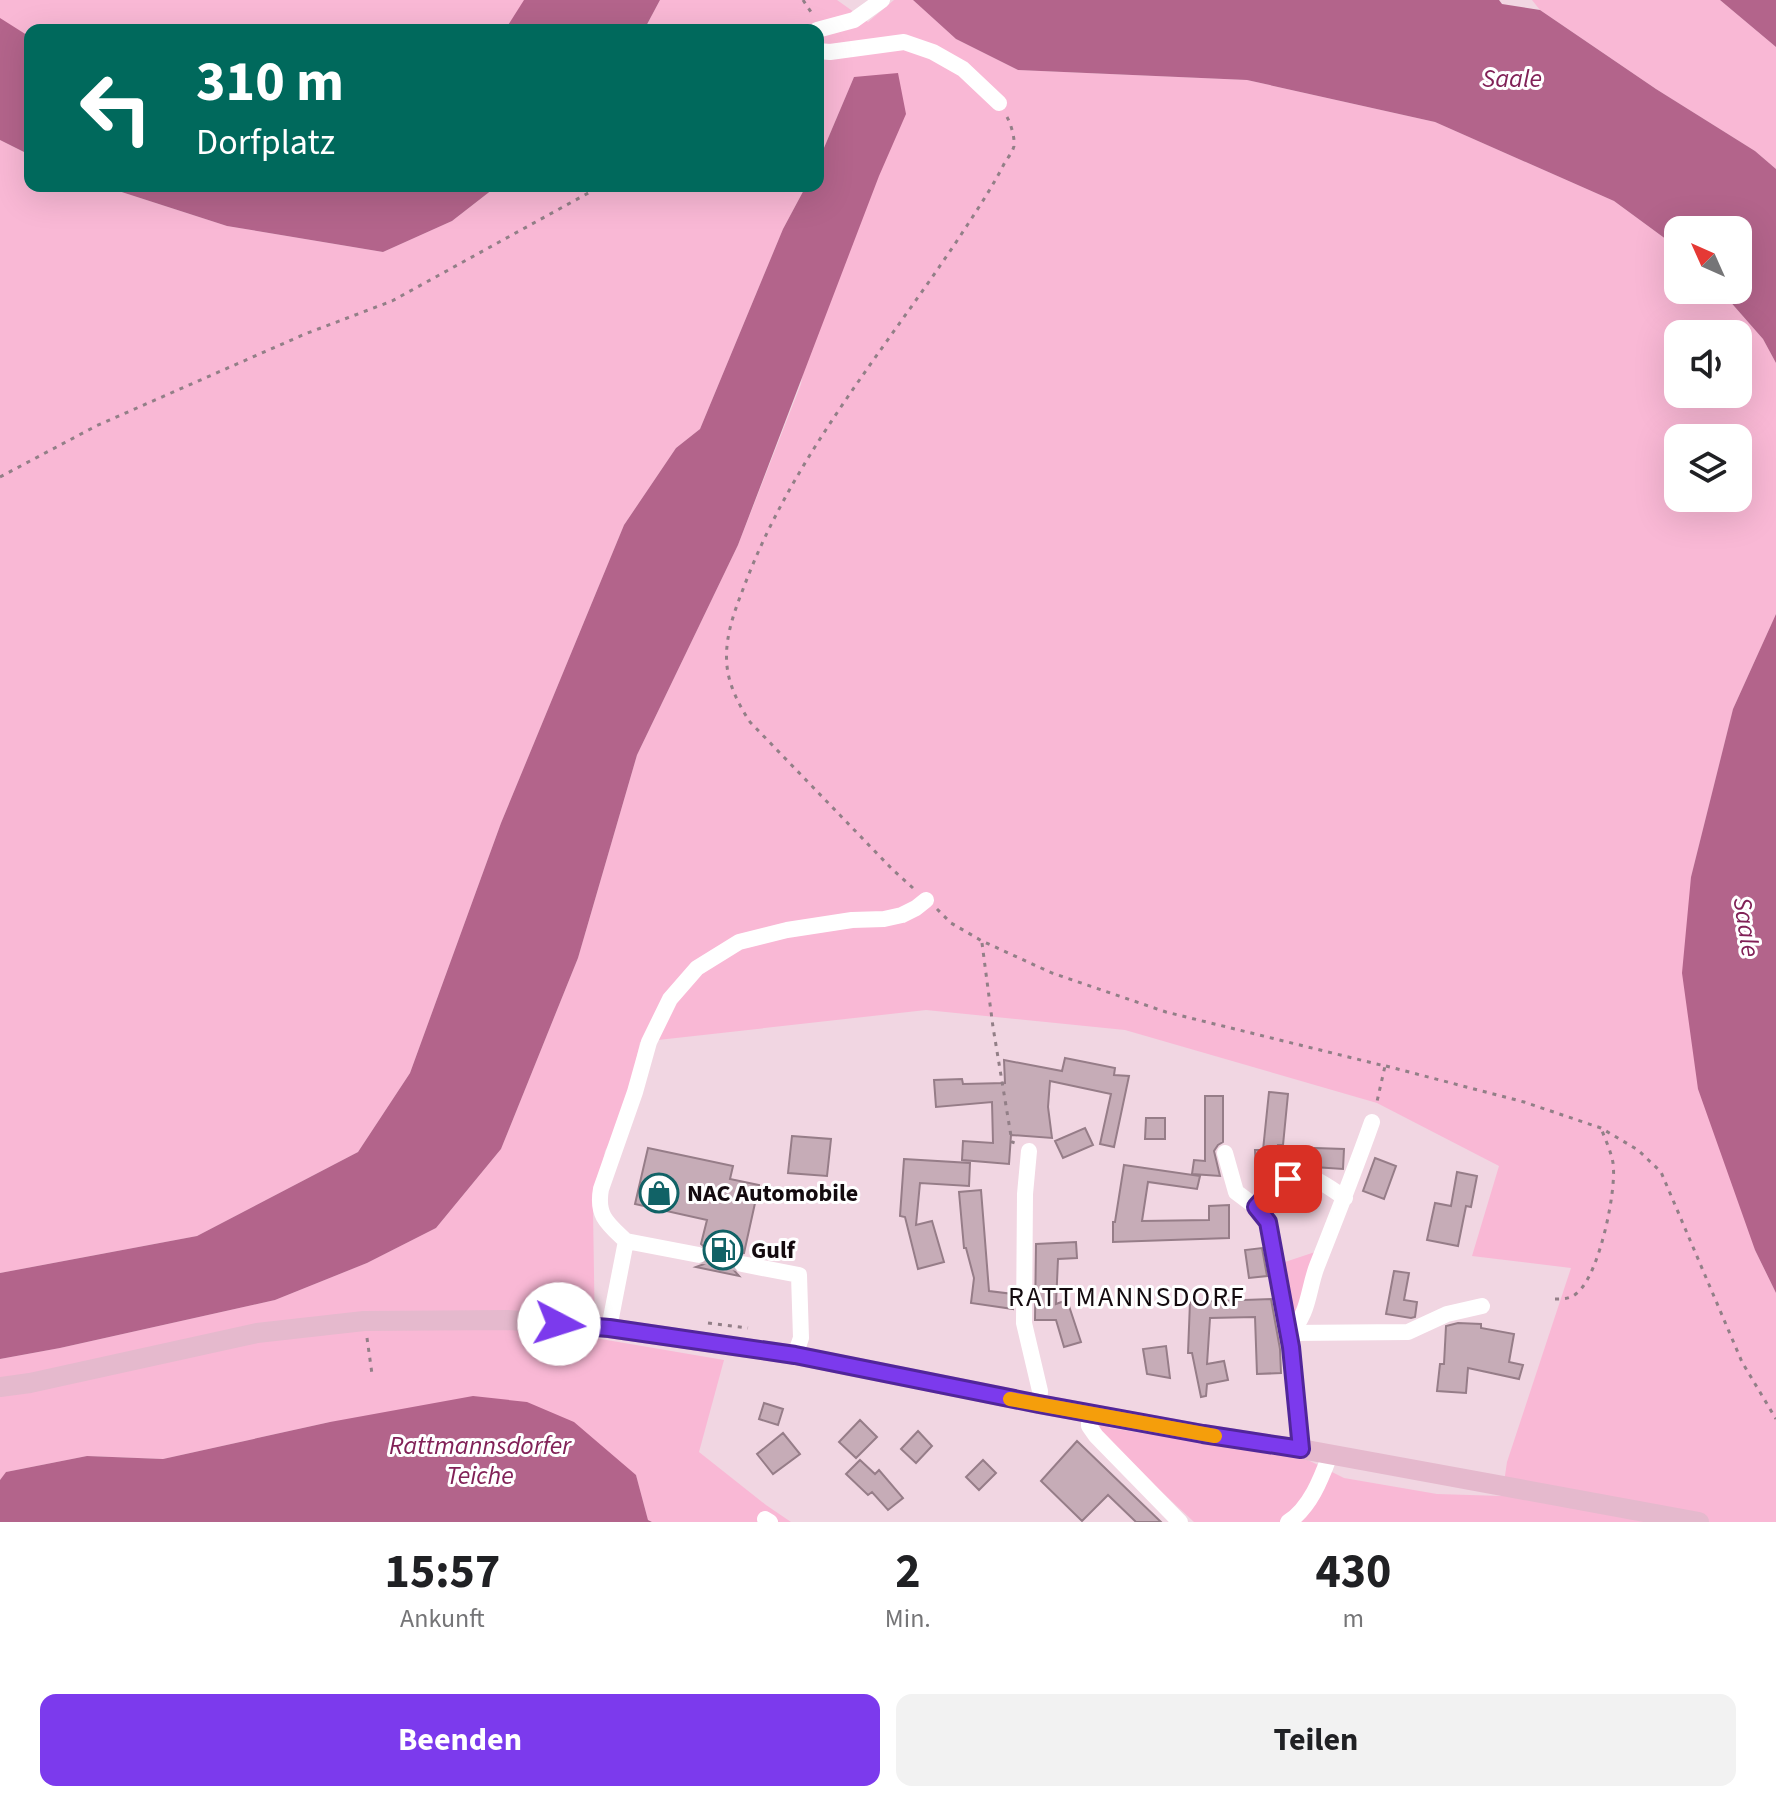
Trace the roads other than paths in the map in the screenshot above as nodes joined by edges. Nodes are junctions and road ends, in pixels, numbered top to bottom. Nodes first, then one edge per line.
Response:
1 (881, 0) edge
2 (824, 28) edge
3 (824, 52) edge
4 (999, 103) road end
5 (926, 900) road end
6 (1372, 1122) road end
7 (1029, 1151) road end
8 (1225, 1153) dead end
9 (1345, 1198) junction
10 (1256, 1207) junction
11 (626, 1241) junction
12 (699, 1255) tunnel mouth
13 (742, 1264) tunnel mouth
14 (1482, 1306) dead end
15 (609, 1328) junction
16 (1289, 1333) junction
17 (795, 1355) junction
18 (0, 1387) edge
19 (1039, 1404) junction
20 (1089, 1413) junction
21 (1301, 1449) junction
22 (1330, 1455) junction
23 (1180, 1522) edge
24 (1288, 1522) edge
25 (1699, 1522) edge

1 - 2 street
3 - 4 street
5 - 11 street
6 - 9 street
7 - 19 street
8 - 10 street
9 - 10 street
9 - 16 street
10 - 16 street
11 - 12 street
11 - 15 street
13 - 17 street
14 - 16 street
15 - 17 main road
15 - 18 main road
16 - 21 street
17 - 19 main road
19 - 20 main road
20 - 21 main road
20 - 23 street
21 - 22 main road
22 - 24 street
22 - 25 main road

